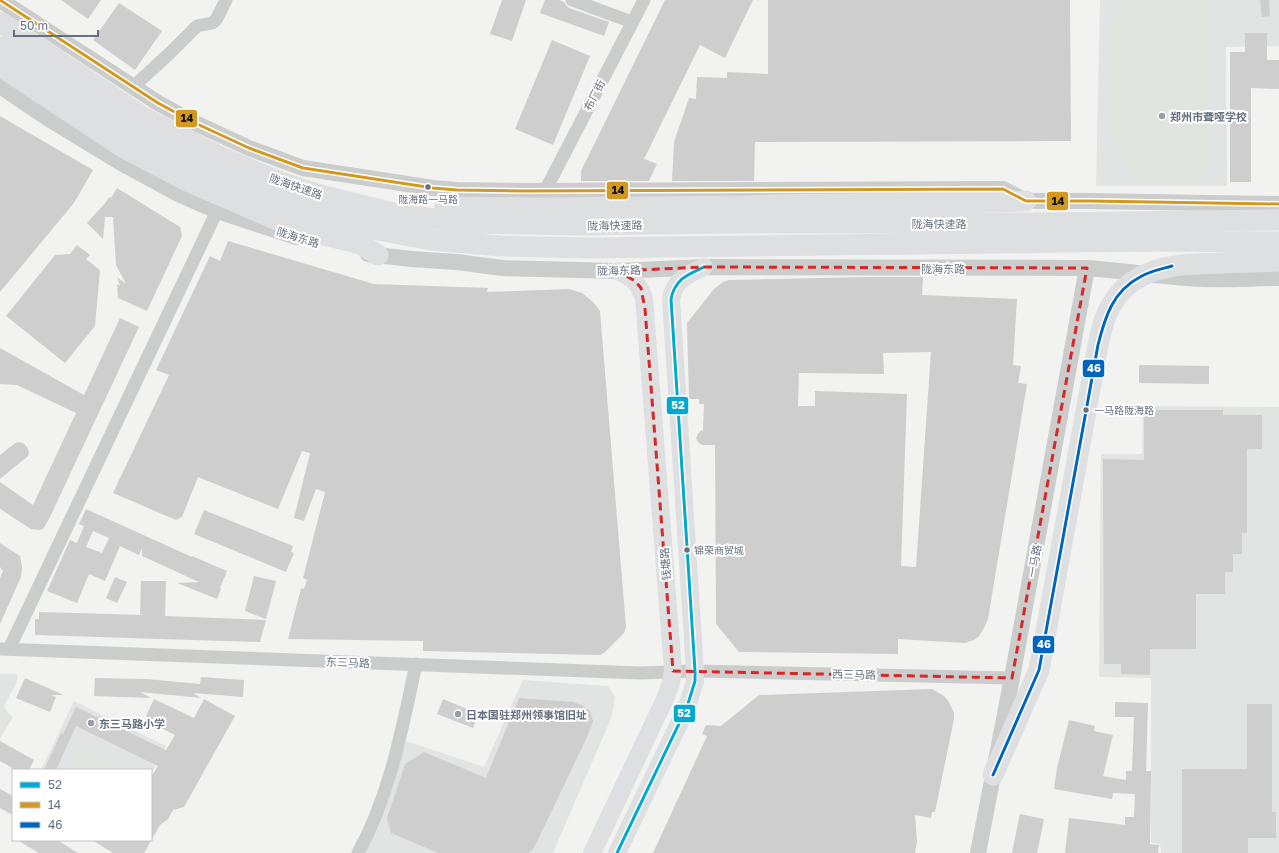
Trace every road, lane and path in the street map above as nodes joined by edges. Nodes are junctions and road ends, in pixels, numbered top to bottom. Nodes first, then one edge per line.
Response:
1 (0, 0) edge
2 (226, 0) edge
3 (572, 0) edge
4 (644, 0) edge
5 (0, 22) edge
6 (632, 22) junction
7 (0, 47) edge
8 (0, 66) edge
9 (0, 86) edge
10 (133, 87) junction
11 (545, 191) junction
12 (328, 197) junction
13 (1026, 201) junction
14 (1279, 204) edge
15 (217, 211) junction
16 (1279, 220) edge
17 (1279, 242) edge
18 (378, 256) junction
19 (1279, 261) edge
20 (704, 268) junction
21 (1087, 268) junction
22 (618, 271) junction
23 (1279, 278) edge
24 (5, 649) edge
25 (416, 664) junction
26 (673, 671) junction
27 (695, 671) junction
28 (1012, 678) junction
29 (994, 775) junction
30 (363, 851) edge
31 (592, 853) edge
32 (618, 853) edge
33 (978, 853) edge

1 - 10 street
2 - 10 street
3 - 6 street
4 - 6 street, 布厂街
5 - 12 highway, 陇海快速路
6 - 11 street, 布厂街
7 - 17 highway, 陇海快速路
8 - 18 highway
9 - 15 street, 陇海东路
10 - 11 street
11 - 13 street
12 - 13 highway
12 - 16 highway, 陇海快速路
13 - 14 street
15 - 18 street, 陇海东路
15 - 24 street
18 - 22 street, 陇海东路
19 - 29 highway
20 - 21 street, 陇海东路
20 - 22 street, 陇海东路
20 - 27 main road, 钱塘路
21 - 23 street, 陇海东路
21 - 28 street, 一马路
22 - 26 main road, 钱塘路
24 - 25 street, 东三马路
25 - 26 street, 东三马路
25 - 30 street
26 - 27 street, 东三马路
26 - 31 main road, 钱塘路
27 - 28 street, 西三马路
27 - 32 main road, 钱塘路
28 - 29 street, 一马路
29 - 33 street, 一马路

